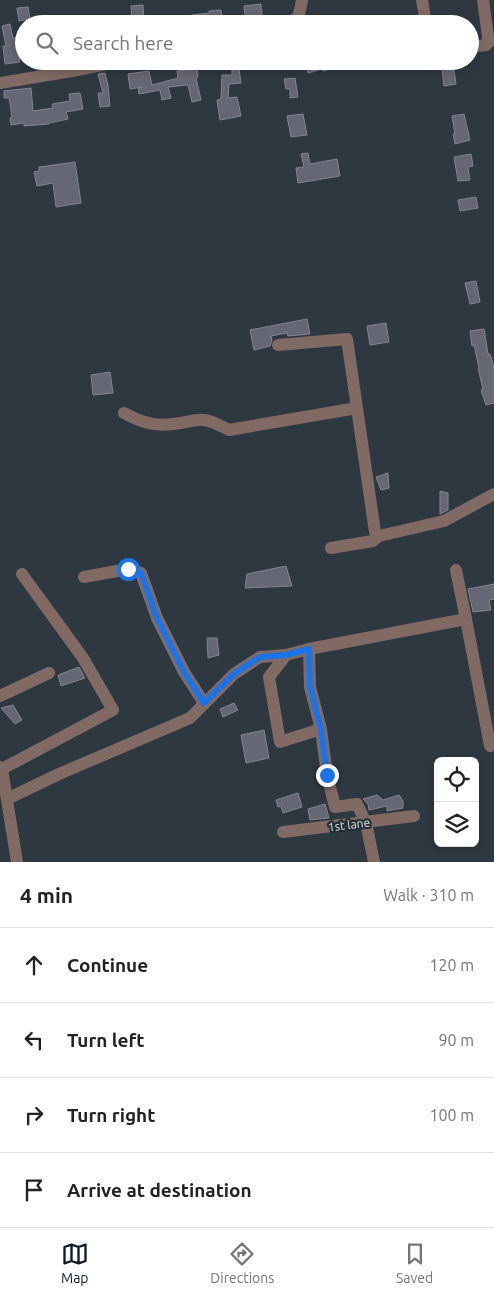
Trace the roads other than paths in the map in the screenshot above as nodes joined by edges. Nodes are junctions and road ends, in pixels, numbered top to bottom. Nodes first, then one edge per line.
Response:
1 (302, 0) edge
2 (422, 0) edge
3 (483, 0) edge
4 (298, 15) edge
5 (424, 15) edge
6 (479, 46) edge
7 (77, 70) edge
8 (0, 83) edge
9 (278, 345) dead end
10 (357, 408) junction
11 (124, 413) dead end
12 (494, 494) edge
13 (379, 536) junction
14 (331, 548) dead end
15 (456, 570) dead end
16 (22, 574) dead end
17 (84, 577) dead end
18 (466, 619) junction
19 (309, 649) junction
20 (286, 655) junction
21 (49, 673) dead end
22 (0, 696) edge
23 (204, 703) junction
24 (321, 729) junction
25 (490, 746) dead end
26 (1, 768) edge
27 (7, 799) junction
28 (414, 816) dead end
29 (366, 823) junction
30 (5, 826) edge
31 (283, 832) dead end
32 (17, 862) edge
33 (374, 862) edge

1 - 4 street
2 - 5 street
3 - 6 street
7 - 8 street
9 - 10 street
10 - 11 street
10 - 13 street
12 - 13 street
13 - 14 street
15 - 18 street
16 - 26 street
17 - 23 street
18 - 19 street
18 - 25 street
19 - 20 street
19 - 24 street
20 - 23 street
20 - 24 street
21 - 22 street
23 - 27 street
24 - 29 street
26 - 27 street
27 - 30 street
28 - 29 street, 1st lane
29 - 31 street, 1st lane
29 - 33 street
30 - 32 street

